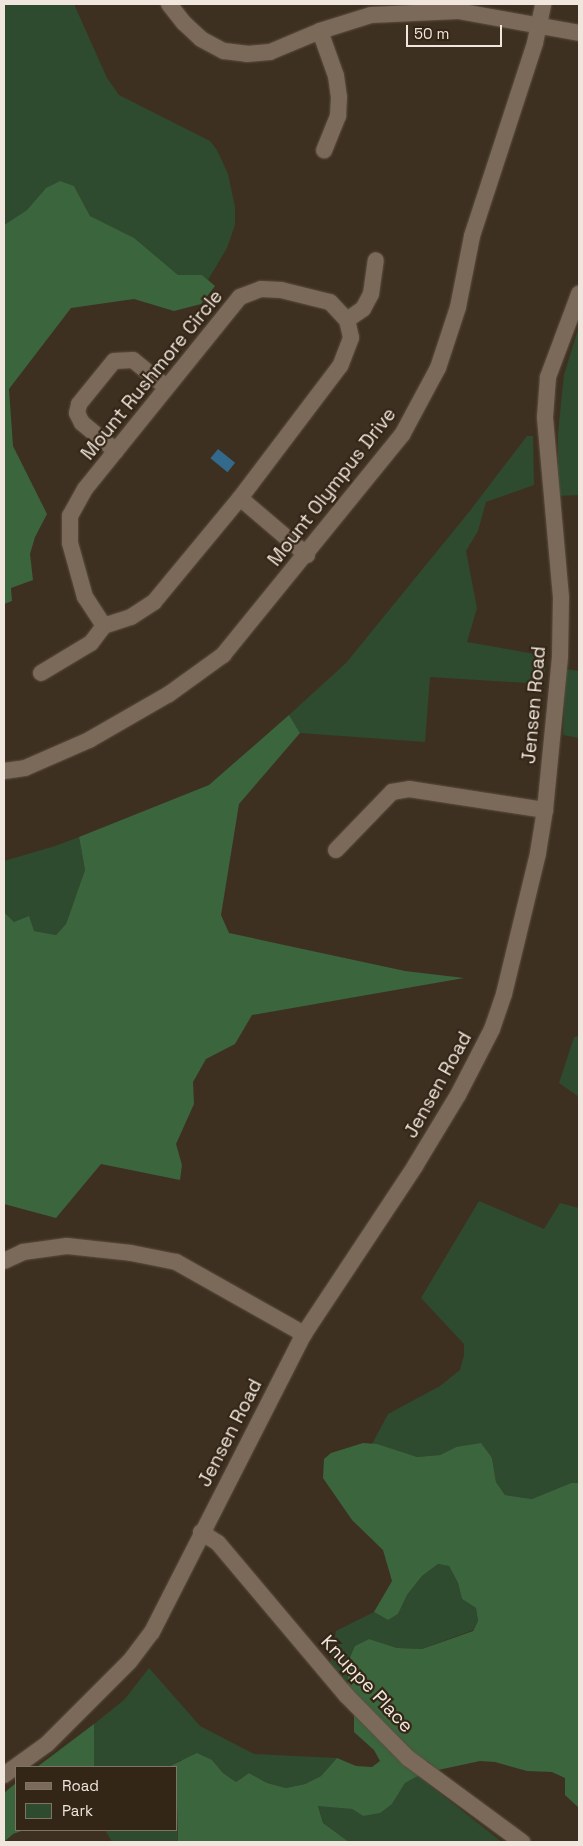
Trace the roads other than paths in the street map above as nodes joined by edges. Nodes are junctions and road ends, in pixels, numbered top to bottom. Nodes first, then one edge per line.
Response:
1 (169, 4) edge
2 (543, 4) edge
3 (540, 26) junction
4 (320, 31) junction
5 (579, 33) edge
6 (324, 150) dead end
7 (376, 260) dead end
8 (579, 294) edge
9 (347, 320) junction
10 (166, 387) junction
11 (116, 451) junction
12 (240, 498) junction
13 (307, 555) junction
14 (104, 626) junction
15 (41, 673) dead end
16 (4, 771) edge
17 (545, 810) junction
18 (336, 850) dead end
19 (4, 1261) edge
20 (304, 1334) junction
21 (202, 1532) junction
22 (16, 1766) edge
23 (15, 1767) edge
24 (4, 1775) edge
25 (522, 1842) edge

1 - 4 street
2 - 3 street, Mount Olympus Drive
3 - 4 street
3 - 5 street
3 - 13 street, Mount Olympus Drive
4 - 6 street
7 - 9 street
8 - 17 street, Jensen Road
9 - 10 street, Mount Rushmore Circle
9 - 12 street
10 - 11 street, Mount Rushmore Circle
10 - 11 street
11 - 14 street, Mount Rushmore Circle
12 - 13 street
12 - 14 street
13 - 16 street, Mount Olympus Drive
14 - 15 street
17 - 18 street
17 - 20 street, Jensen Road
19 - 20 street
20 - 21 street, Jensen Road
21 - 22 street, Jensen Road
21 - 25 street, Knuppe Place
23 - 24 street, Jensen Road

